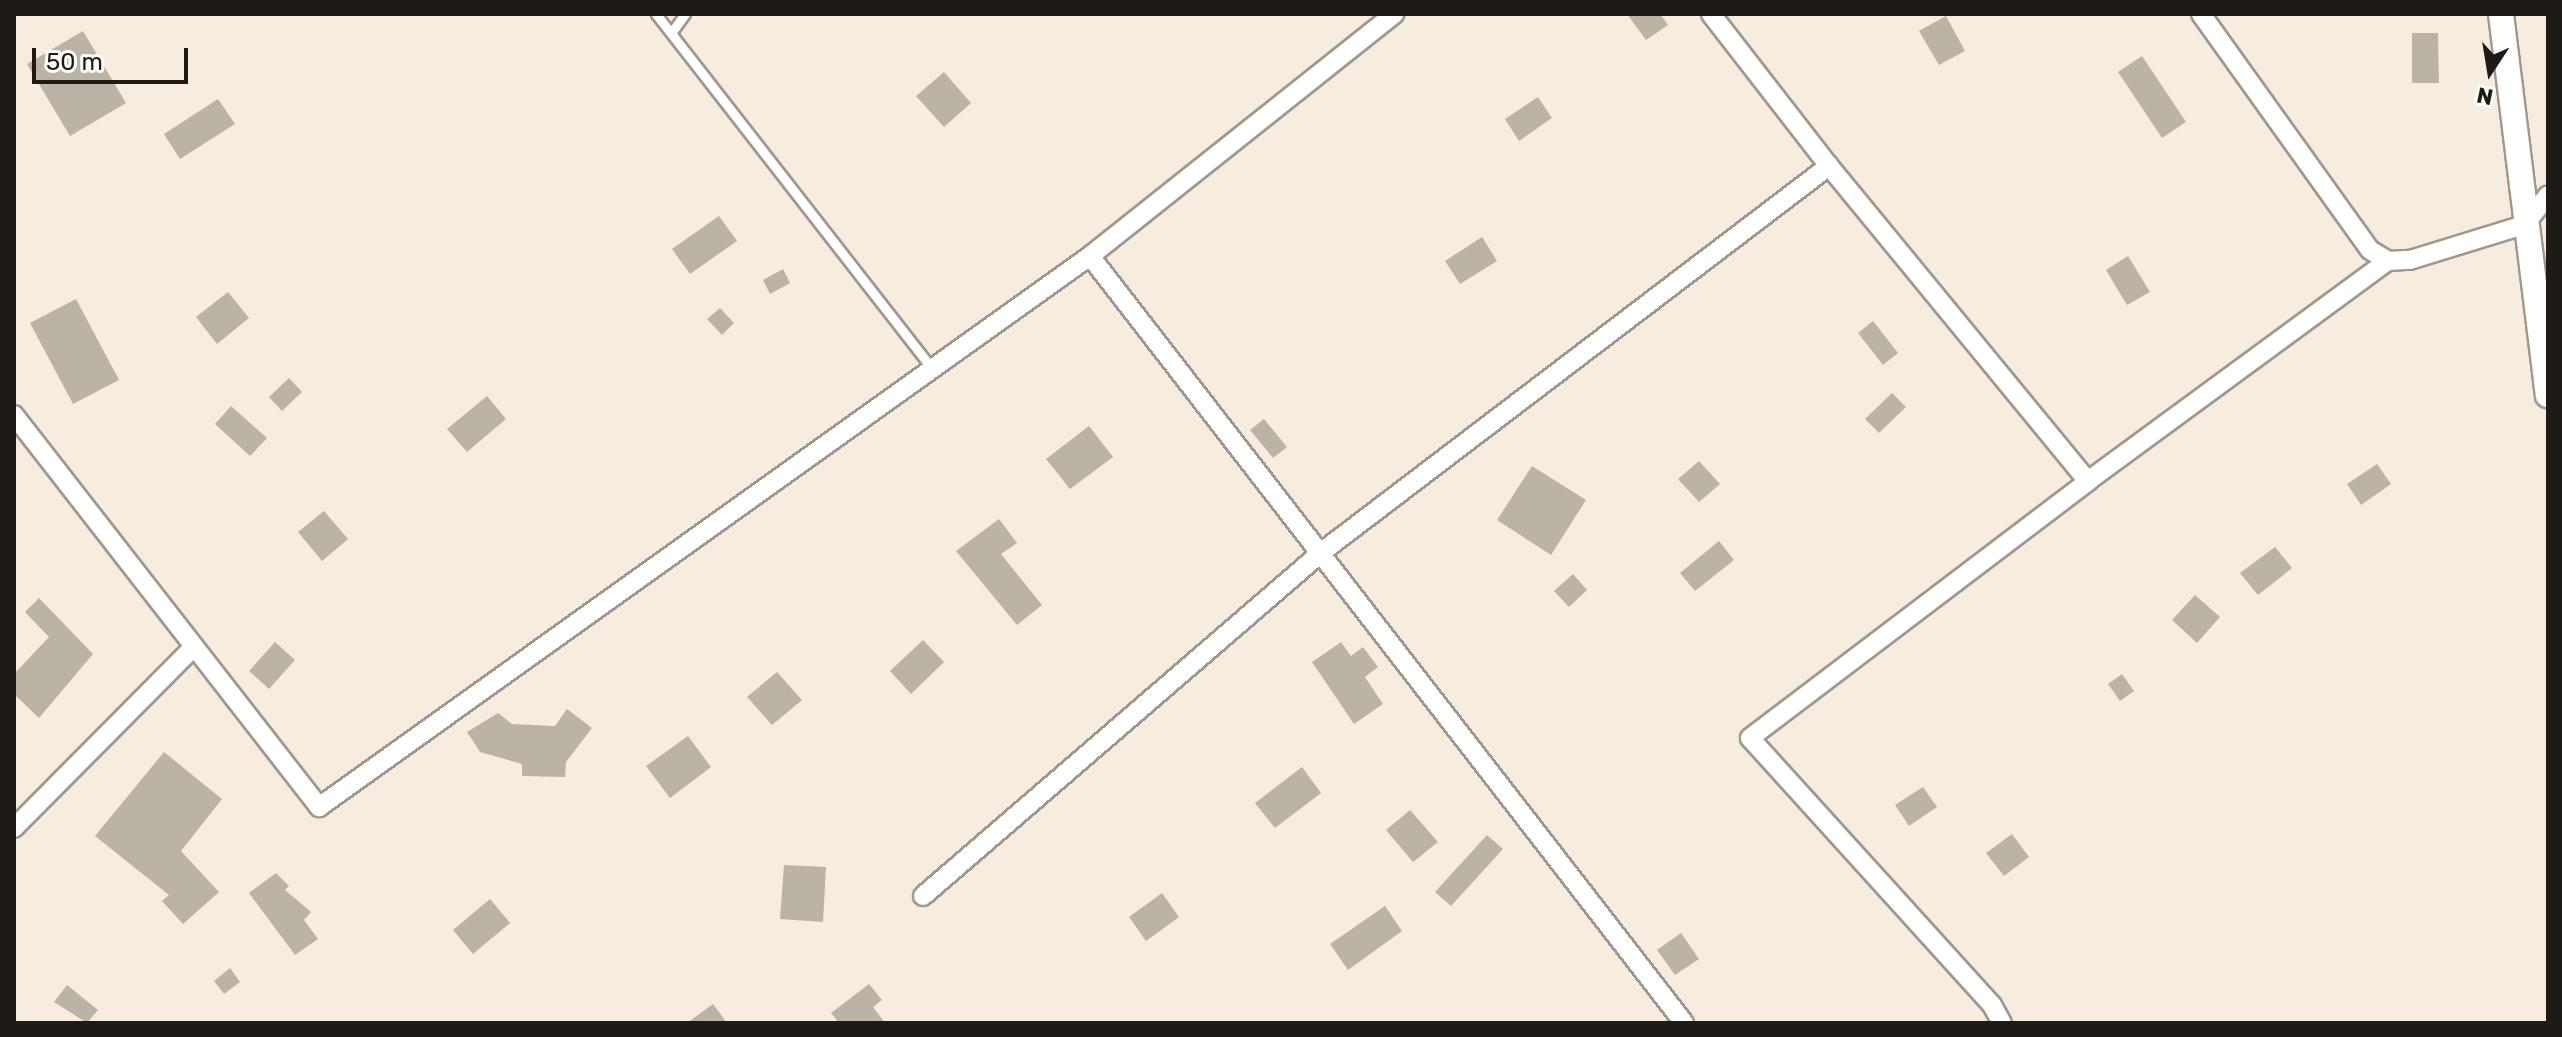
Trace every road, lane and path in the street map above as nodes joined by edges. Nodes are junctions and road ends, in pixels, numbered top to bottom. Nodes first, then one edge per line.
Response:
1 (656, 14) edge
2 (685, 14) edge
3 (1394, 14) edge
4 (1711, 14) edge
5 (2201, 14) edge
6 (2501, 14) edge
7 (671, 33) junction
8 (1829, 166) junction
9 (2548, 195) edge
10 (2524, 225) junction
11 (1090, 256) junction
12 (2388, 261) junction
13 (932, 369) junction
14 (2548, 395) edge
15 (14, 415) edge
16 (2088, 481) junction
17 (1323, 551) junction
18 (192, 649) junction
19 (14, 828) edge
20 (923, 896) dead end
21 (1684, 1023) edge
22 (2002, 1023) edge

1 - 7 lane
2 - 7 lane
3 - 11 street
4 - 8 street
5 - 12 street
6 - 10 street
7 - 13 lane
8 - 16 street
8 - 17 street
9 - 10 street
10 - 12 street
10 - 14 street
11 - 13 street
11 - 17 street
12 - 16 street
13 - 18 street
15 - 18 street
16 - 22 street
17 - 20 street
17 - 21 street
18 - 19 street

